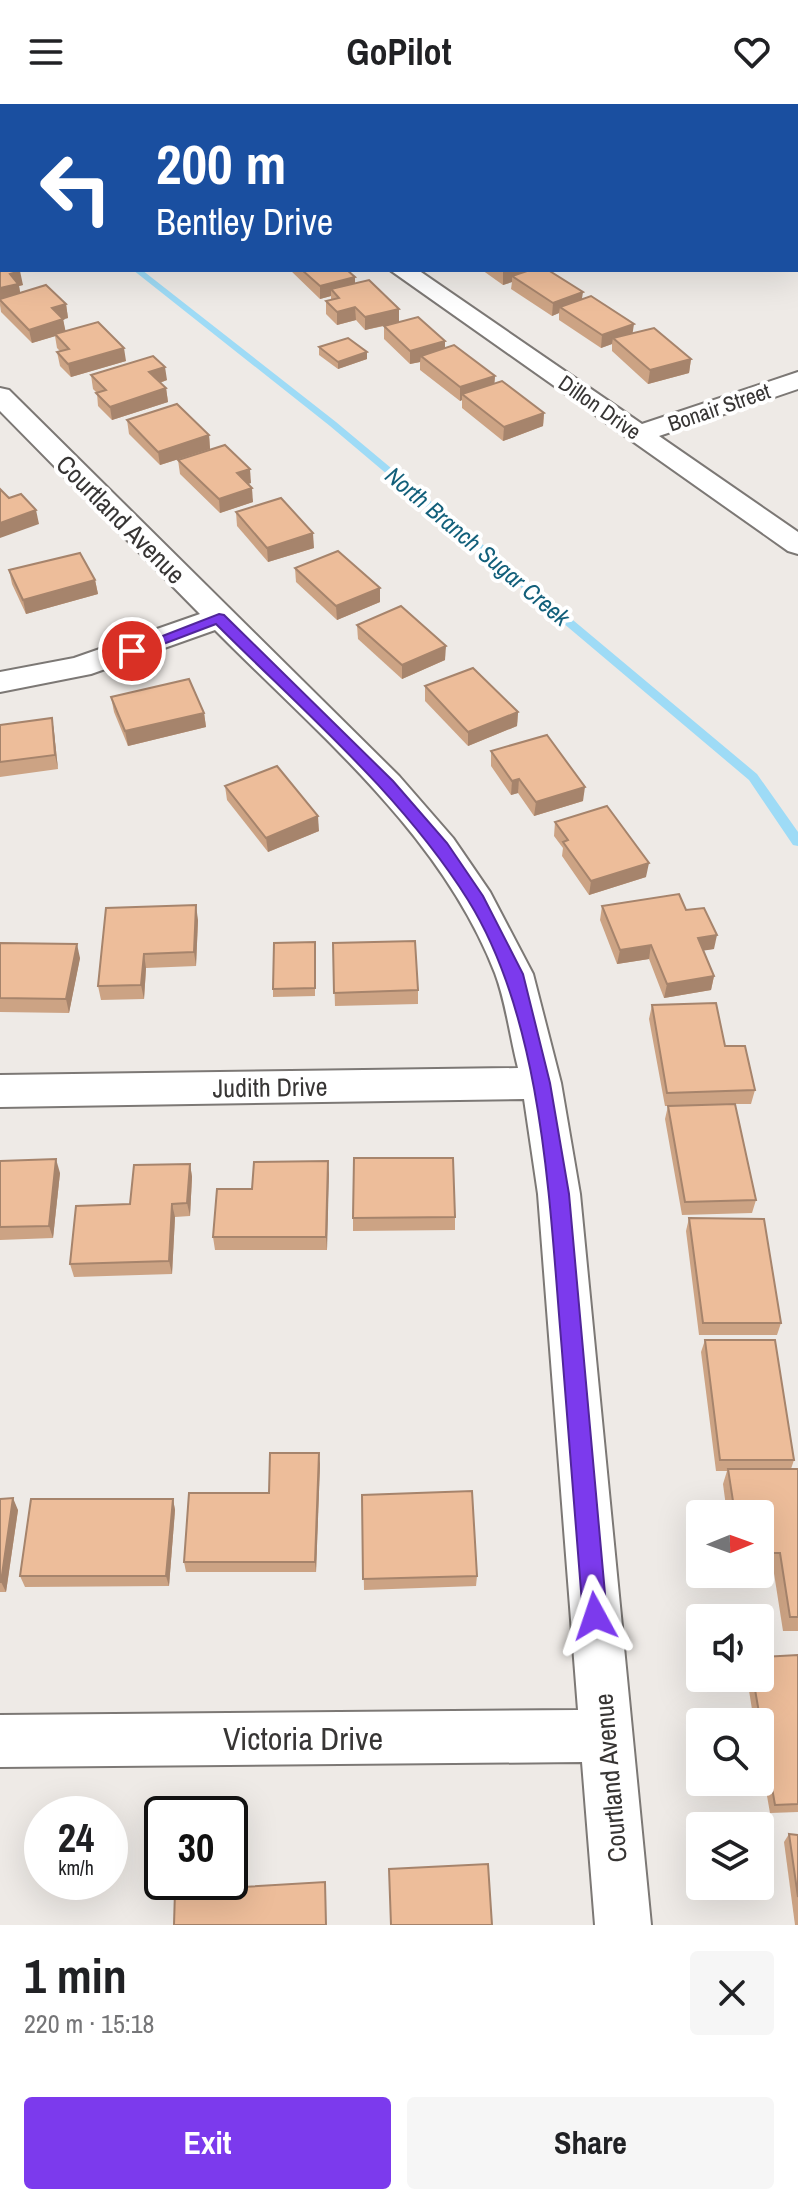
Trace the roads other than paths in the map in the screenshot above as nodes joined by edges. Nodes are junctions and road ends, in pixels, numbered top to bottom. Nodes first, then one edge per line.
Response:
1 (405, 272) edge
2 (798, 380) edge
3 (0, 396) edge
4 (639, 434) junction
5 (798, 545) edge
6 (219, 618) junction
7 (0, 682) edge
8 (541, 1083) junction
9 (0, 1091) edge
10 (605, 1736) junction
11 (0, 1741) edge
12 (623, 1925) edge

1 - 4 street, Dillon Drive
2 - 4 street, Bonair Street
3 - 6 street, Courtland Avenue
4 - 5 street, Dillon Drive
6 - 7 street
6 - 8 street, Courtland Avenue
8 - 9 street, Judith Drive
8 - 10 street, Courtland Avenue
10 - 11 street, Victoria Drive
10 - 12 street, Courtland Avenue

